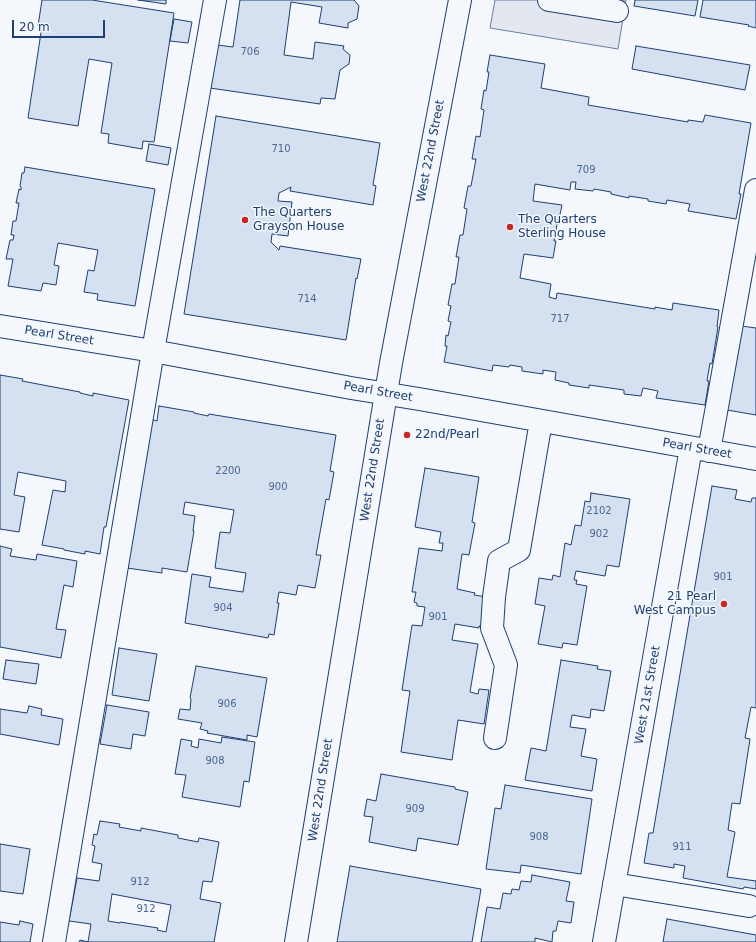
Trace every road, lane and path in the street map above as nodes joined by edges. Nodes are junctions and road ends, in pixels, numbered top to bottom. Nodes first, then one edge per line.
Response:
1 (215, 0) edge
2 (460, 0) edge
3 (549, 0) edge
4 (617, 11) dead end
5 (756, 190) edge
6 (0, 326) edge
7 (153, 351) junction
8 (386, 394) junction
9 (541, 421) junction
10 (700, 450) junction
11 (756, 459) edge
12 (495, 738) dead end
13 (614, 884) junction
14 (749, 906) dead end
15 (54, 942) edge
16 (296, 942) edge
17 (604, 942) edge

1 - 7 street
2 - 8 street, West 22nd Street
3 - 4 street
5 - 10 street, West 21st Street
6 - 7 street, Pearl Street
7 - 8 street, Pearl Street
7 - 15 street
8 - 9 street, Pearl Street
8 - 16 street, West 22nd Street
9 - 10 street, Pearl Street
9 - 12 street
10 - 11 street, Pearl Street
10 - 13 street, West 21st Street
13 - 14 street
13 - 17 street, West 21st Street

